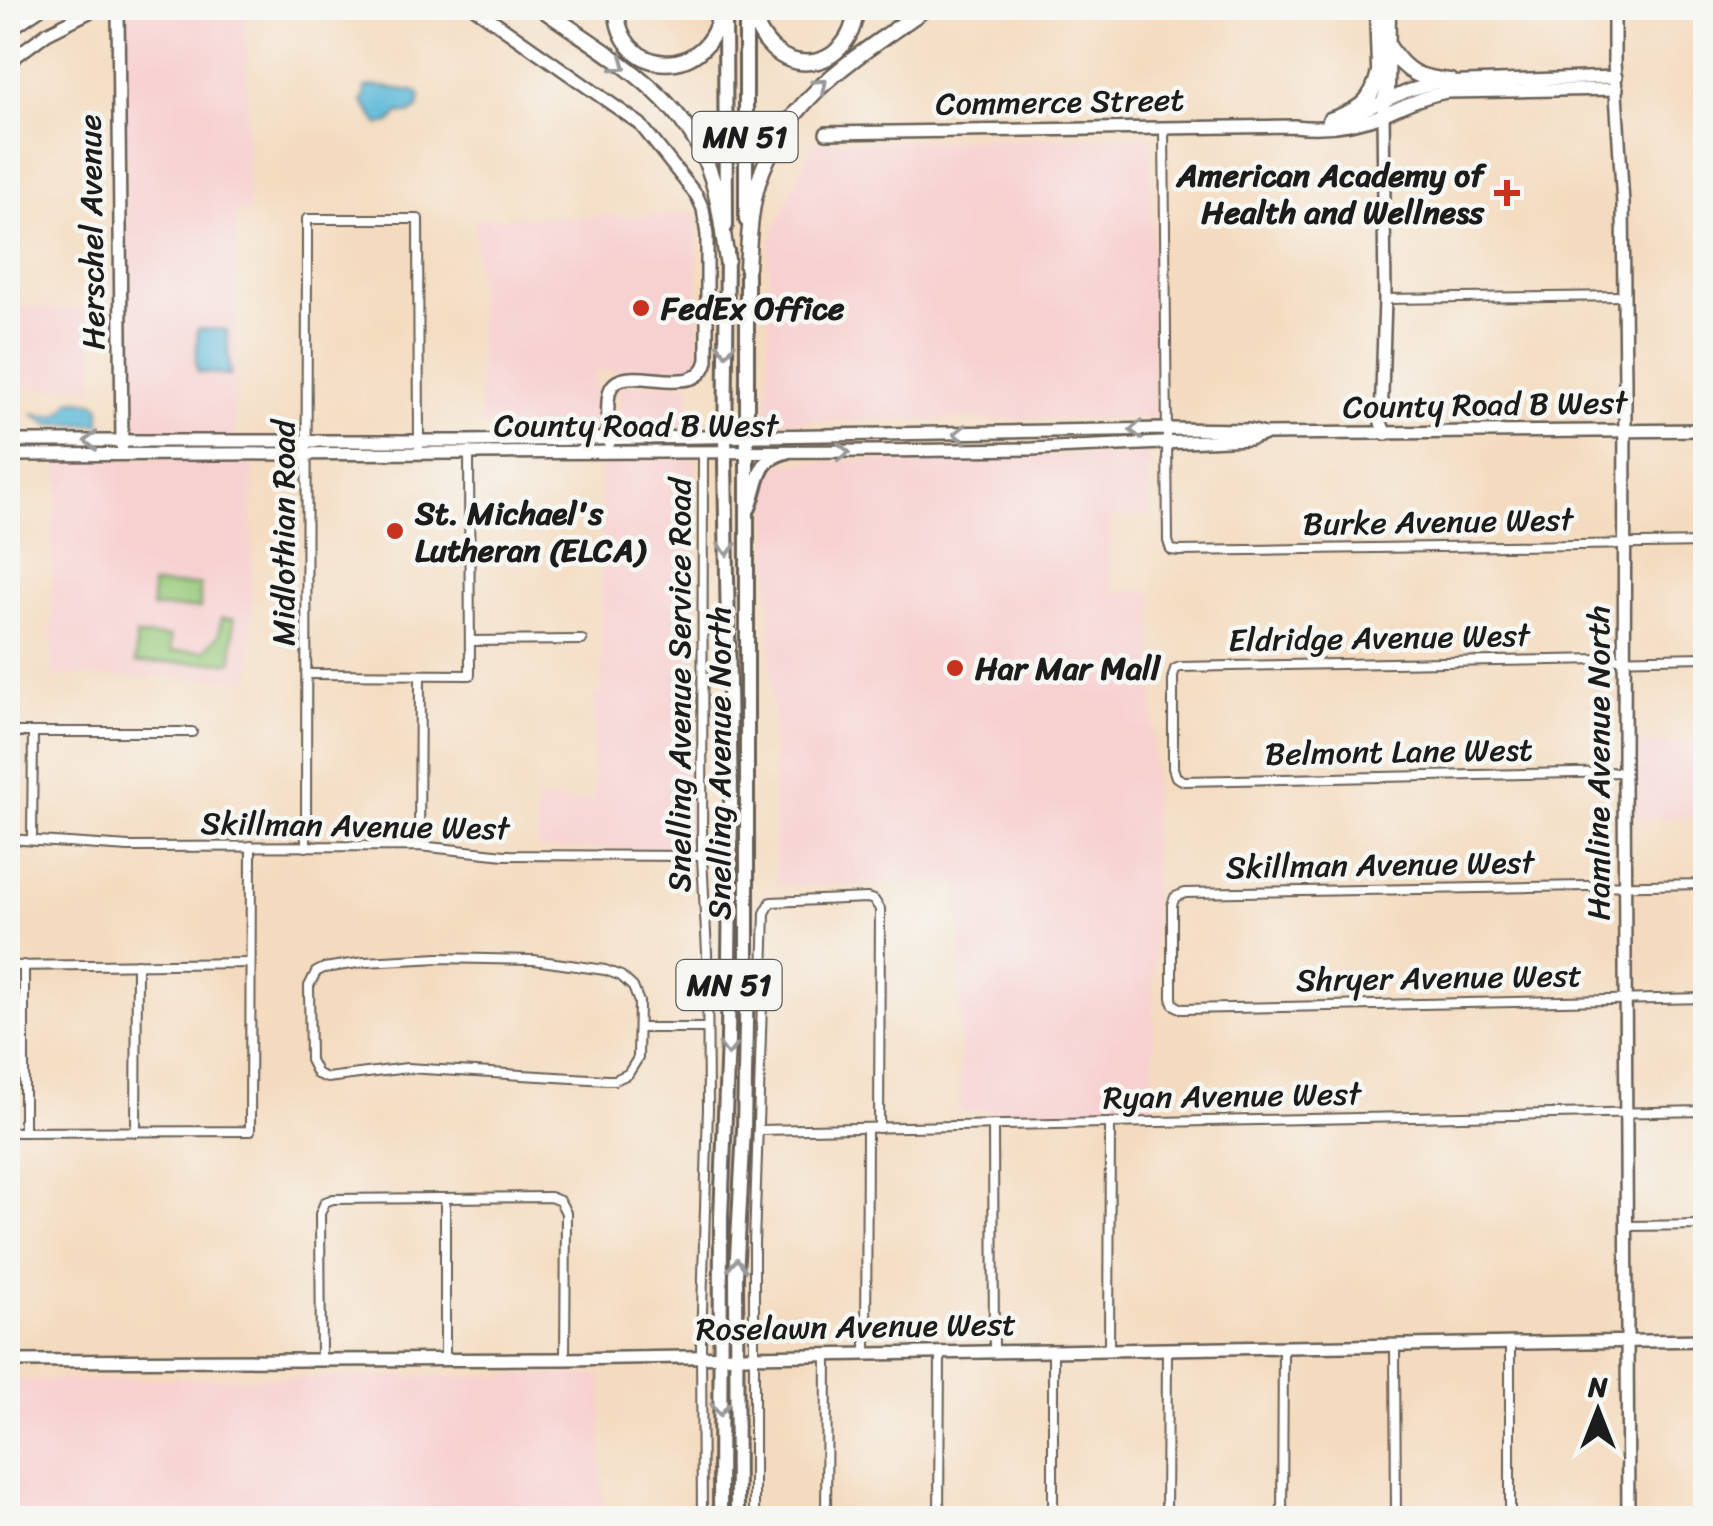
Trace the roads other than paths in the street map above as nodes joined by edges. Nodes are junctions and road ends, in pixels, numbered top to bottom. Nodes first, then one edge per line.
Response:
1 (39, 8) edge
2 (98, 8) edge
3 (118, 8) edge
4 (475, 8) edge
5 (541, 8) edge
6 (617, 8) edge
7 (723, 8) edge
8 (749, 8) edge
9 (856, 8) edge
10 (926, 8) edge
11 (1378, 8) edge
12 (1388, 8) edge
13 (1614, 8) edge
14 (8, 29) edge
15 (1388, 46) junction
16 (8, 62) edge
17 (1379, 72) junction
18 (1450, 81) junction
19 (1616, 83) junction
20 (1383, 109) junction
21 (1330, 120) junction
22 (1294, 126) junction
23 (1164, 128) junction
24 (826, 133) dead end
25 (727, 260) junction
26 (746, 267) junction
27 (1624, 296) junction
28 (1385, 299) junction
29 (1625, 430) junction
30 (1706, 430) edge
31 (1386, 434) junction
32 (1168, 436) junction
33 (609, 438) junction
34 (8, 440) edge
35 (725, 444) junction
36 (746, 444) junction
37 (308, 447) junction
38 (419, 447) junction
39 (469, 447) junction
40 (122, 448) junction
41 (704, 452) junction
42 (786, 452) junction
43 (609, 453) junction
44 (8, 455) edge
45 (746, 515) junction
46 (1706, 543) edge
47 (1625, 545) junction
48 (582, 640) dead end
49 (470, 641) junction
50 (1706, 656) edge
51 (1624, 658) junction
52 (308, 674) junction
53 (420, 676) junction
54 (8, 732) edge
55 (33, 732) junction
56 (192, 732) dead end
57 (1624, 772) junction
58 (1176, 778) joint
59 (8, 839) edge
60 (32, 840) junction
61 (250, 846) junction
62 (419, 846) junction
63 (306, 847) junction
64 (702, 856) junction
65 (1706, 884) edge
66 (1626, 886) junction
67 (250, 963) junction
68 (137, 964) junction
69 (8, 966) edge
70 (24, 966) junction
71 (1706, 998) edge
72 (1626, 999) junction
73 (1175, 1006) joint
74 (640, 1028) junction
75 (707, 1028) junction
76 (1706, 1111) edge
77 (1626, 1112) junction
78 (1110, 1124) junction
79 (994, 1126) junction
80 (867, 1128) junction
81 (879, 1128) junction
82 (759, 1130) junction
83 (8, 1132) edge
84 (24, 1132) junction
85 (136, 1132) junction
86 (445, 1198) junction
87 (1706, 1225) edge
88 (1626, 1226) junction
89 (1706, 1340) edge
90 (1626, 1342) junction
91 (1510, 1344) junction
92 (1395, 1346) junction
93 (1283, 1348) junction
94 (1166, 1350) junction
95 (1109, 1351) junction
96 (1053, 1352) junction
97 (994, 1353) junction
98 (940, 1354) junction
99 (866, 1355) junction
100 (755, 1356) junction
101 (827, 1356) junction
102 (702, 1357) junction
103 (720, 1357) junction
104 (737, 1357) junction
105 (8, 1360) edge
106 (321, 1360) junction
107 (445, 1360) junction
108 (565, 1360) junction
109 (702, 1518) edge
110 (720, 1518) edge
111 (737, 1518) edge
112 (754, 1518) edge
113 (826, 1518) edge
114 (939, 1518) edge
115 (1053, 1518) edge
116 (1166, 1518) edge
117 (1282, 1518) edge
118 (1396, 1518) edge
119 (1510, 1518) edge
120 (1628, 1518) edge

1 - 14 highway
2 - 16 street
3 - 40 street, Herschel Avenue
4 - 33 street
5 -> 25 highway
6 - 7 highway
7 - 25 main road, Snelling Avenue North / MN 51
8 - 9 highway
8 - 26 main road, Snelling Avenue North / MN 51
26 -> 10 highway
11 - 17 highway
12 - 15 highway
13 - 19 street, Hamline Avenue North
15 - 18 highway
15 - 20 highway
17 - 20 highway
17 - 21 highway
18 - 19 street, Commerce Street
18 - 20 street, Commerce Street
19 - 20 street, Commerce Street
19 - 27 street, Hamline Avenue North
20 - 21 street, Commerce Street
20 - 22 street, Commerce Street
20 - 28 street
21 - 22 street, Commerce Street
22 - 23 street, Commerce Street
23 - 24 street, Commerce Street
23 - 32 street
25 -> 35 main road, Snelling Avenue North / MN 51
26 - 36 main road, Snelling Avenue North / MN 51
27 - 28 street
27 - 29 street, Hamline Avenue North
28 - 31 street
29 - 30 street, County Road B West
29 - 31 street, County Road B West
29 - 47 street, Hamline Avenue North
31 - 32 street, County Road B West
32 -> 36 street, County Road B West
42 -> 32 street, County Road B West
32 - 47 street, Burke Avenue West
33 - 35 street, County Road B West
33 - 39 street, County Road B West
33 - 43 street
40 -> 34 street, County Road B West
35 - 36 street, County Road B West
35 - 41 street, County Road B West
35 -> 103 main road, Snelling Avenue North / MN 51
36 - 42 street, County Road B West
36 - 45 main road, Snelling Avenue North / MN 51
37 - 38 street, County Road B West
37 - 38 street, Midlothian Road
37 - 40 street, County Road B West
37 - 52 street, Midlothian Road
38 - 39 street, County Road B West
39 - 43 street, County Road B West
39 - 49 street
40 - 44 street, County Road B West
41 - 43 street, County Road B West
41 - 64 street, Snelling Avenue Service Road
42 - 45 main road
104 -> 45 main road, Snelling Avenue North / MN 51
46 - 47 street, Burke Avenue West
47 - 51 street, Hamline Avenue North
48 - 49 street
49 - 53 street
50 - 51 street, Eldridge Avenue West
51 - 57 street, Hamline Avenue North
51 - 58 street, Eldridge Avenue West
52 - 53 street
52 - 63 street, Midlothian Road
53 - 62 street
54 - 55 street
55 - 56 street
55 - 60 street
57 - 58 street, Belmont Lane West
57 - 66 street, Hamline Avenue North
59 - 60 street, Skillman Avenue West
60 - 61 street, Skillman Avenue West
61 - 63 street, Skillman Avenue West
61 - 67 street
62 - 63 street, Skillman Avenue West
62 - 64 street, Skillman Avenue West
64 - 75 street, Snelling Avenue Service Road
65 - 66 street, Skillman Avenue West
66 - 72 street, Hamline Avenue North
66 - 73 street, Skillman Avenue West
67 - 68 street
67 - 85 street
68 - 70 street
68 - 85 street
69 - 70 street
70 - 84 street
71 - 72 street, Shryer Avenue West
72 - 73 street, Shryer Avenue West
72 - 77 street, Hamline Avenue North
74 - 74 street
74 - 75 street
75 - 102 street, Snelling Avenue Service Road
76 - 77 street, Ryan Avenue West
77 - 78 street, Ryan Avenue West
77 - 88 street, Hamline Avenue North
78 - 79 street, Ryan Avenue West
78 - 95 street
79 - 81 street, Ryan Avenue West
79 - 97 street
80 - 81 street, Ryan Avenue West
80 - 82 street, Ryan Avenue West
80 - 99 street
81 - 82 street
82 - 100 street
83 - 84 street
84 - 85 street
86 - 106 street
86 - 107 street
86 - 108 street
87 - 88 street
88 - 90 street, Hamline Avenue North
89 - 90 street, Roselawn Avenue West
90 - 91 street, Roselawn Avenue West
90 - 120 street, Hamline Avenue North
91 - 92 street, Roselawn Avenue West
91 - 119 street
92 - 93 street, Roselawn Avenue West
92 - 118 street
93 - 94 street, Roselawn Avenue West
93 - 117 street
94 - 95 street, Roselawn Avenue West
94 - 116 street
95 - 96 street, Roselawn Avenue West
96 - 97 street, Roselawn Avenue West
96 - 115 street
97 - 98 street, Roselawn Avenue West
98 - 99 street, Roselawn Avenue West
98 - 114 street
99 - 101 street, Roselawn Avenue West
100 - 101 street, Roselawn Avenue West
100 - 104 street, Roselawn Avenue West
100 - 112 street
101 - 113 street
102 - 103 street, Roselawn Avenue West
102 - 108 street, Roselawn Avenue West
102 - 109 street, Snelling Avenue Service Road
103 - 104 street, Roselawn Avenue West
103 -> 110 main road, Snelling Avenue North / MN 51
104 - 111 main road, Snelling Avenue North / MN 51
105 - 106 street, Roselawn Avenue West
106 - 107 street, Roselawn Avenue West
107 - 108 street, Roselawn Avenue West

